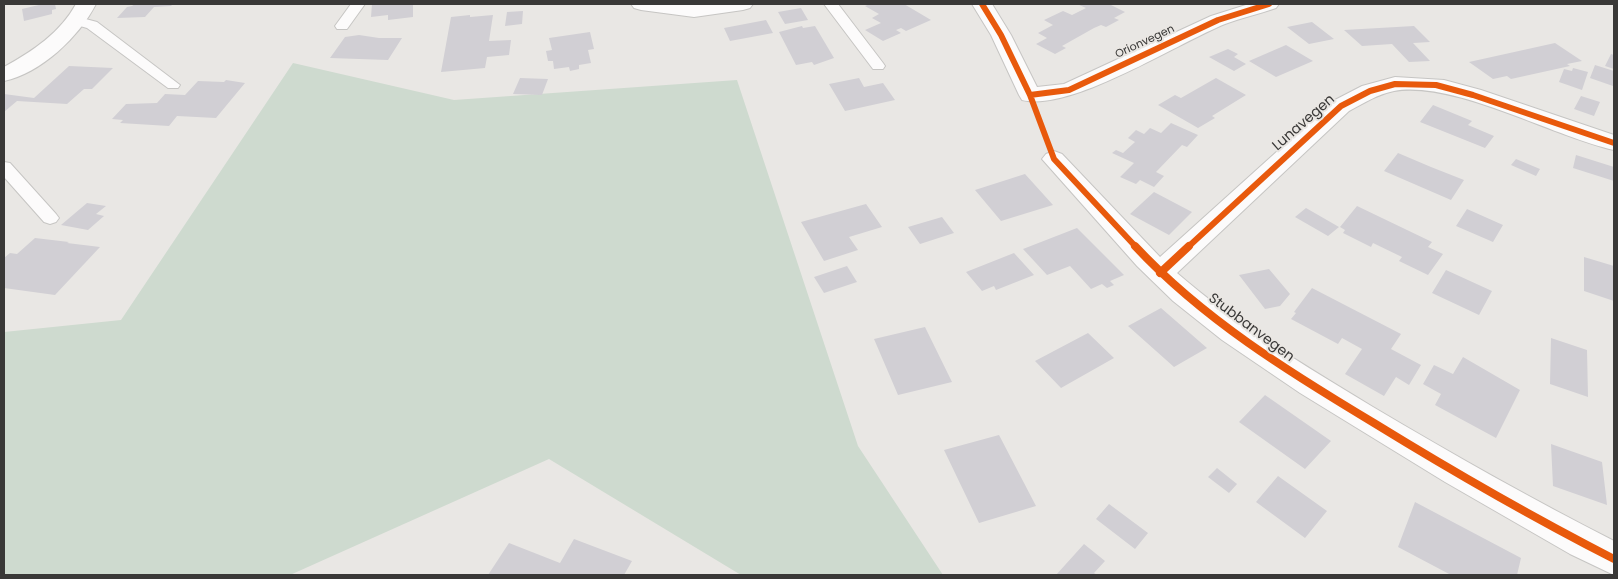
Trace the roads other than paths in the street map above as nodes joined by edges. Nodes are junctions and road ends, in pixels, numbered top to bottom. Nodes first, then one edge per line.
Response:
1 (358, 4) edge
2 (641, 4) edge
3 (743, 4) edge
4 (831, 4) edge
5 (982, 4) edge
6 (1269, 4) edge
7 (82, 12) edge
8 (342, 26) dead end
9 (878, 66) dead end
10 (4, 75) edge
11 (174, 85) dead end
12 (1614, 143) edge
13 (1054, 159) dead end
14 (4, 166) edge
15 (50, 218) dead end
16 (1160, 273) junction
17 (1614, 559) edge

1 - 8 lane
2 - 3 street
4 - 9 lane
5 - 6 street, Orionvegen
7 - 10 street
7 - 11 lane
12 - 16 street, Lunavegen
13 - 16 street, Stubbanvegen
14 - 15 lane
16 - 17 street, Stubbanvegen

